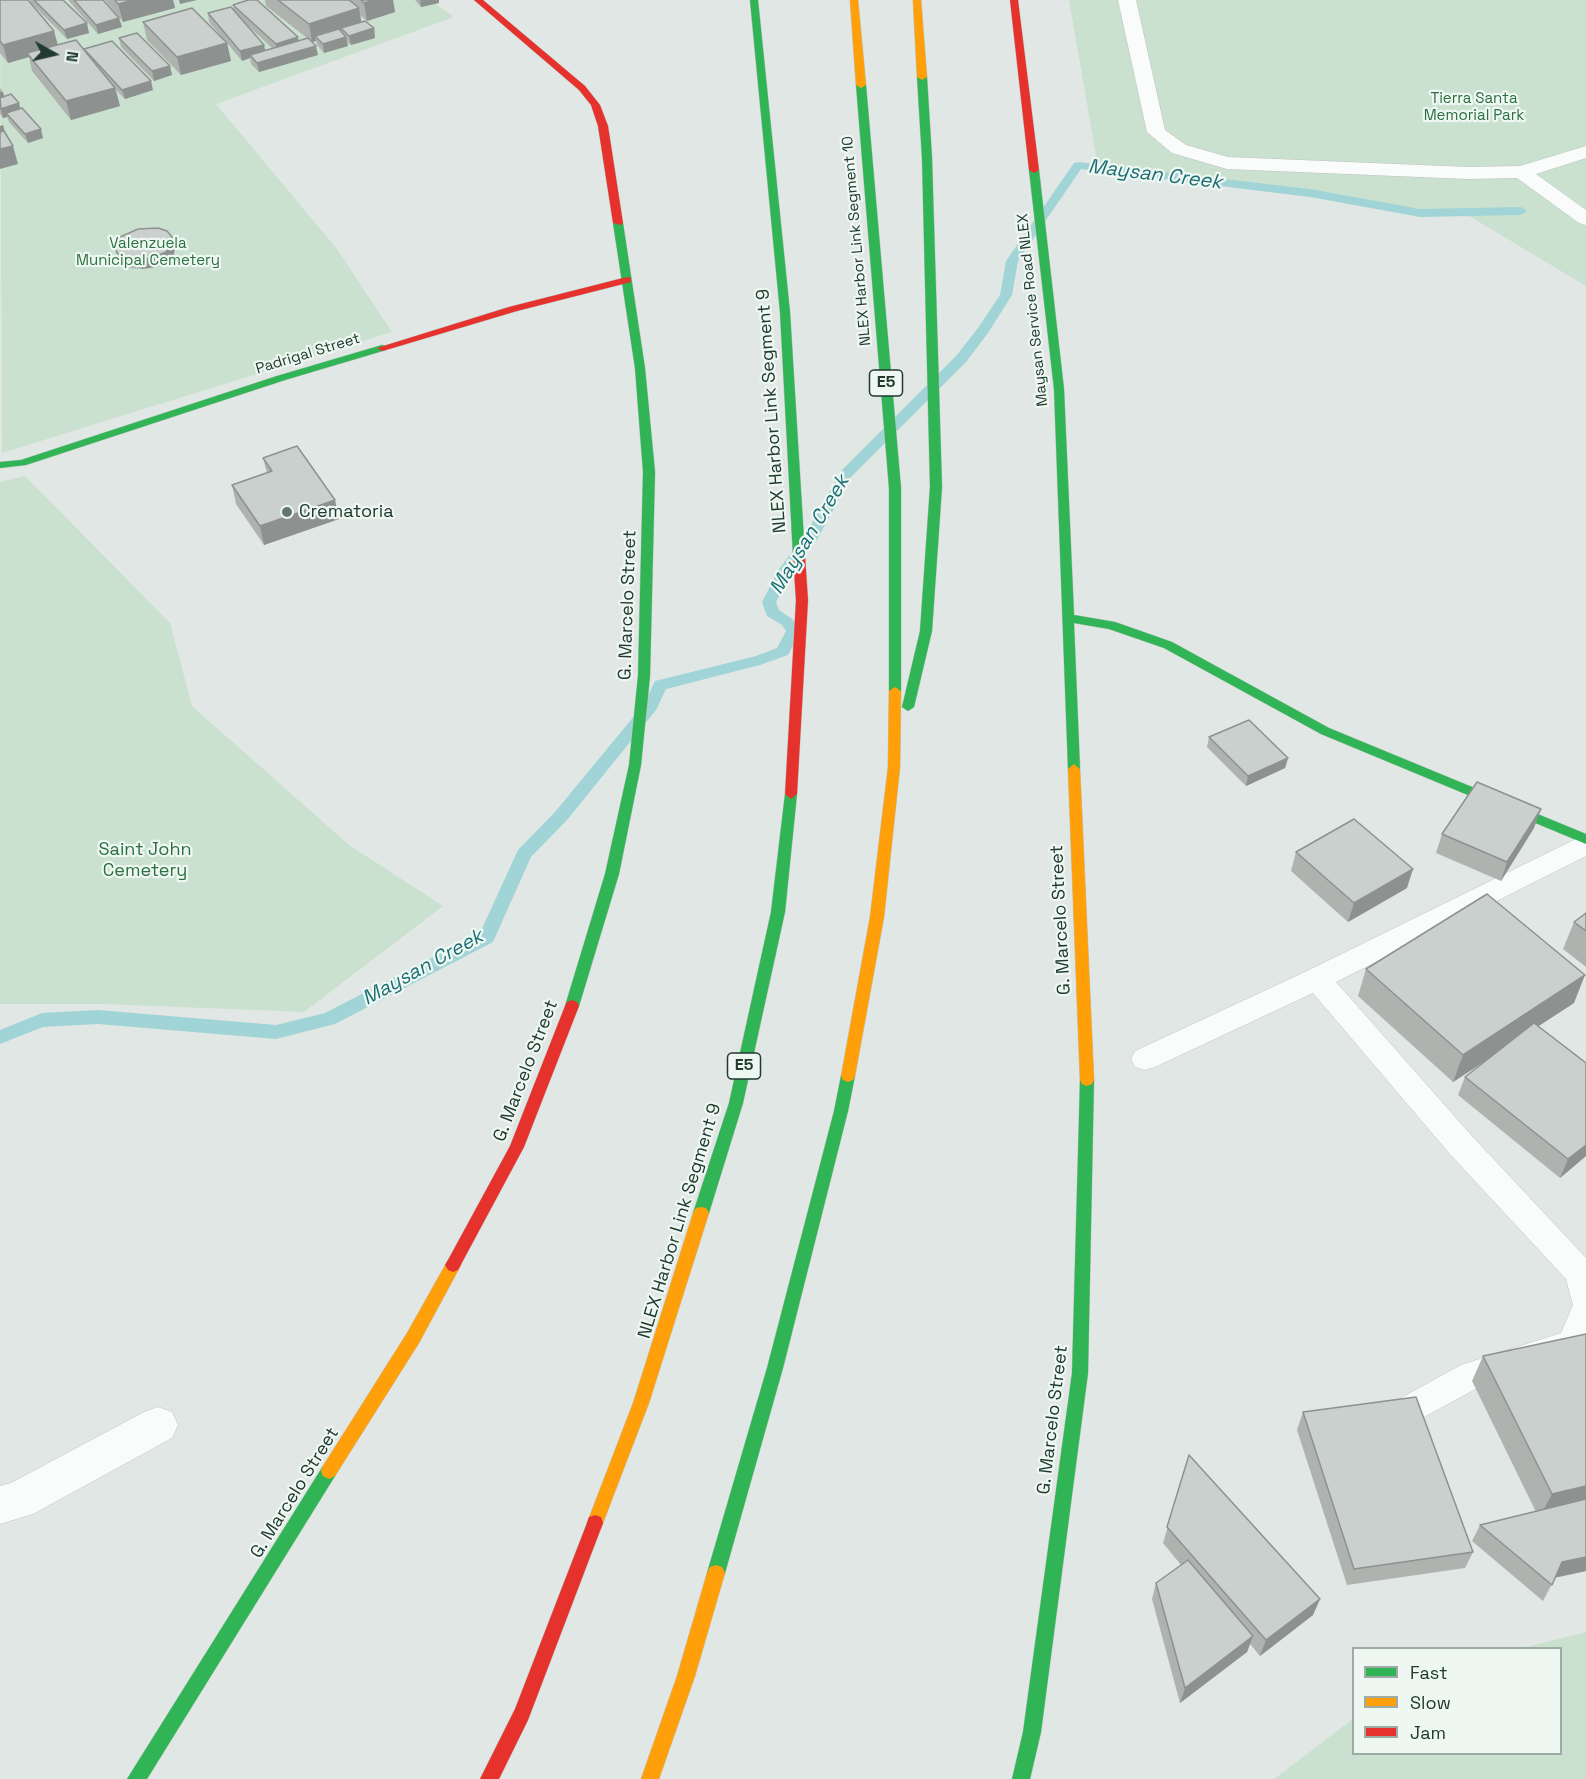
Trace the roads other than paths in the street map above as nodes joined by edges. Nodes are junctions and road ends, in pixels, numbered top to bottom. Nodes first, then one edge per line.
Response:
1 (478, 0) edge
2 (754, 0) edge
3 (854, 0) edge
4 (917, 0) edge
5 (1014, 0) edge
6 (1127, 0) edge
7 (1586, 152) edge
8 (1521, 172) junction
9 (1586, 219) edge
10 (627, 280) junction
11 (0, 465) edge
12 (1069, 618) junction
13 (894, 767) junction
14 (1586, 839) edge
15 (1586, 844) edge
16 (1317, 979) junction
17 (1145, 1059) dead end
18 (1586, 1300) edge
19 (1586, 1311) edge
20 (1413, 1408) edge
21 (158, 1425) dead end
22 (0, 1505) edge
23 (136, 1779) edge
24 (489, 1779) edge
25 (650, 1779) edge
26 (1021, 1779) edge

1 - 10 main road, G. Marcelo Street
2 - 24 main road, NLEX Harbor Link Segment 9 / E5
3 - 13 main road, NLEX Harbor Link Segment 10 / E5
4 - 13 main road
5 - 12 main road, Maysan Service Road NLEX
6 - 8 lane
7 - 8 lane
8 - 9 lane
10 - 11 main road, Padrigal Street
10 - 23 main road, G. Marcelo Street
12 - 14 main road
12 - 26 main road, G. Marcelo Street
13 - 25 main road, E5
15 - 16 lane
16 - 17 lane
16 - 18 lane
19 - 20 lane
21 - 22 street

